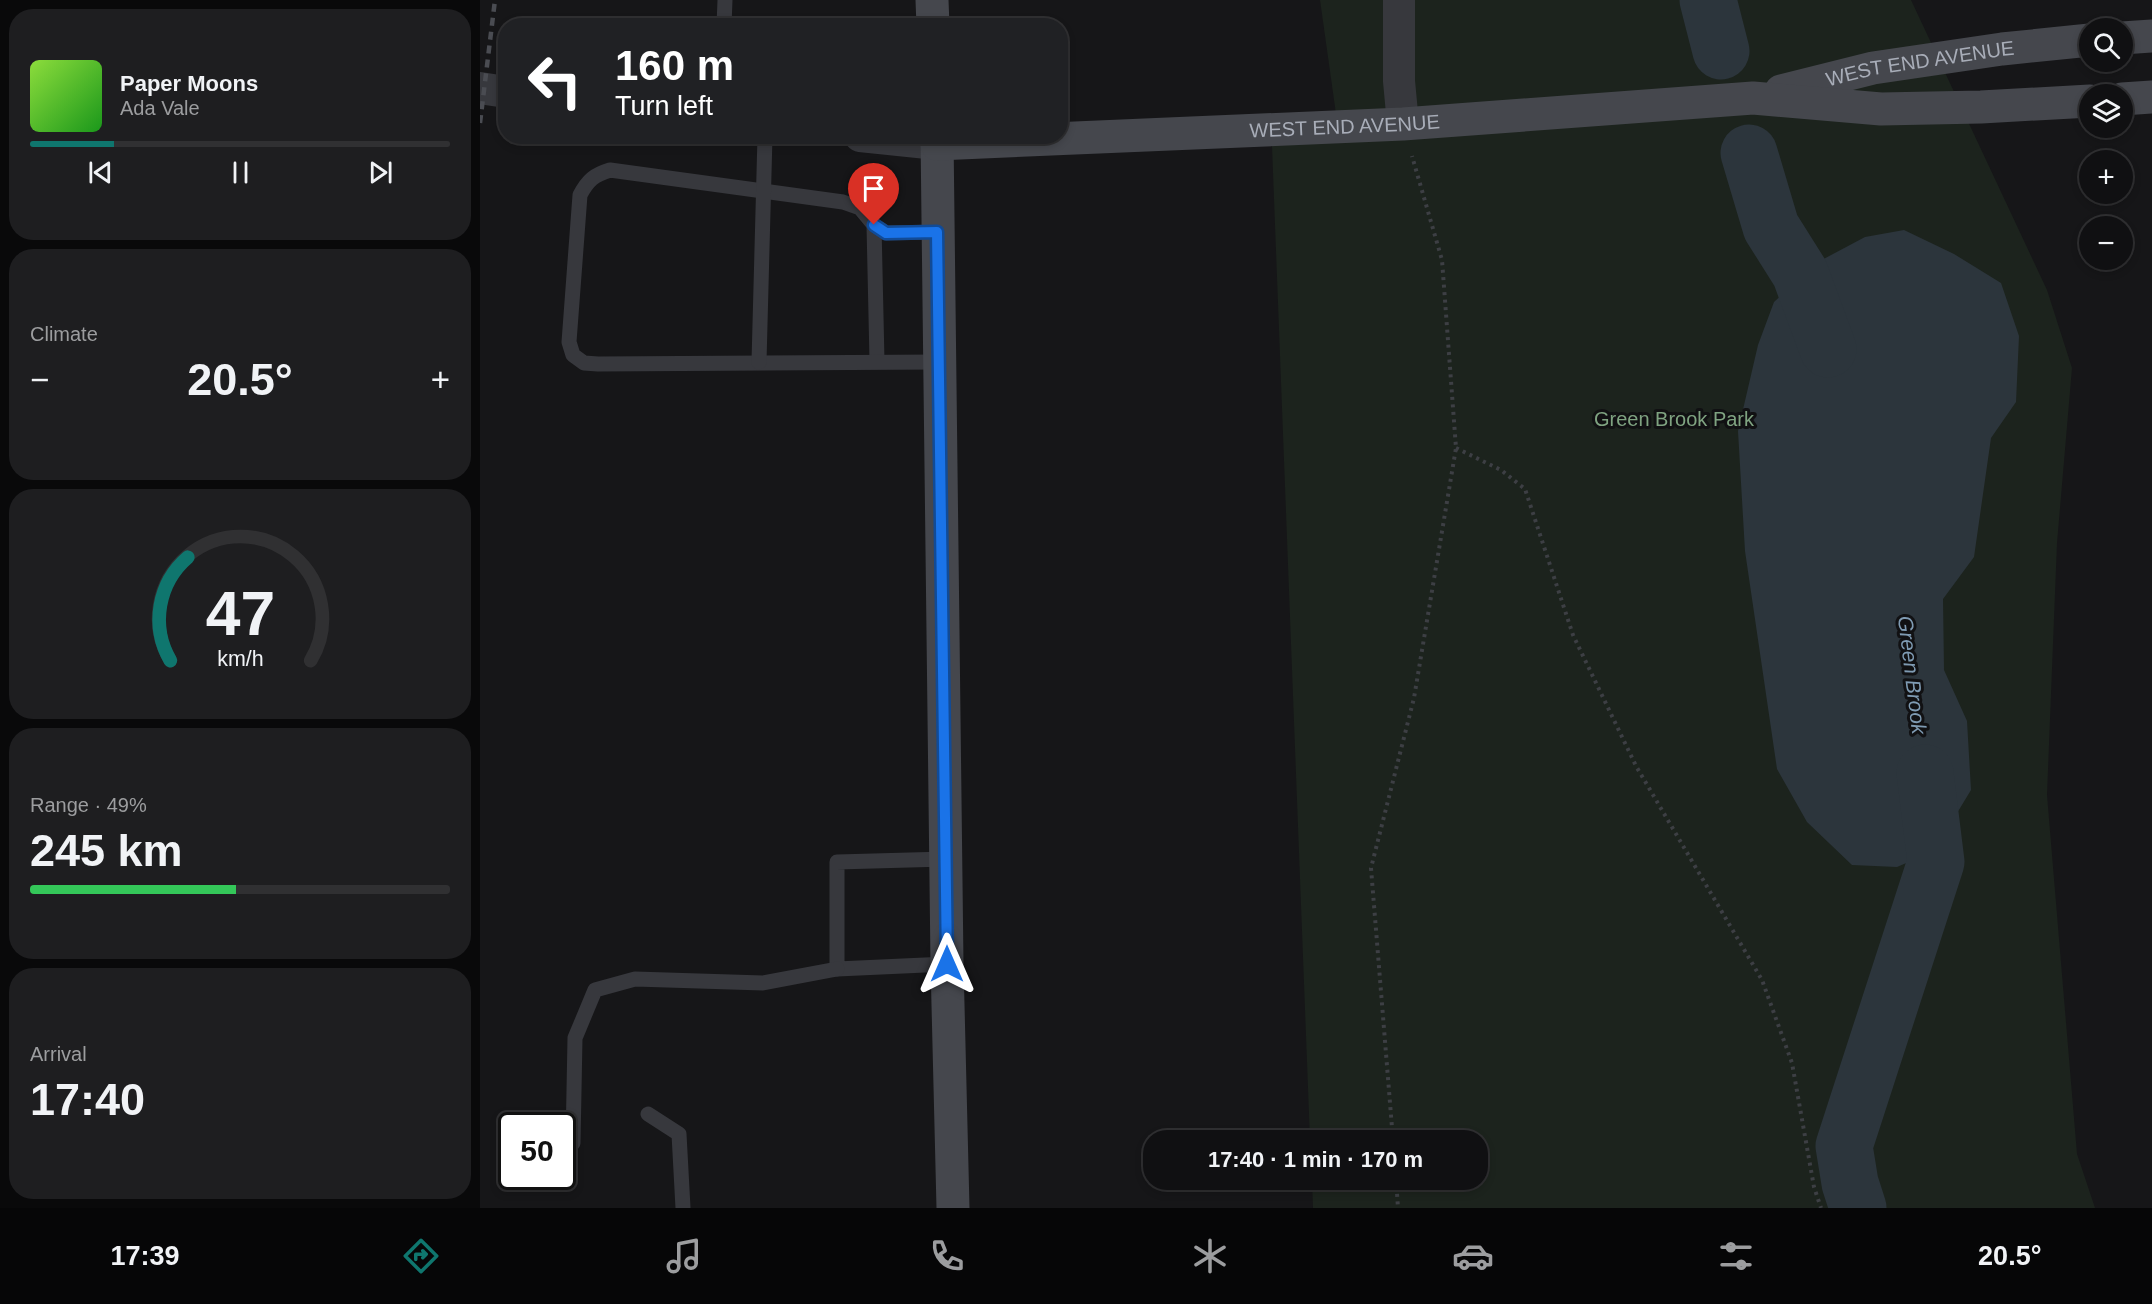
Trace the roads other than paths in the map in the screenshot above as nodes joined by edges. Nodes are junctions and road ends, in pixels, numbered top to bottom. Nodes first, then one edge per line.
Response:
1 (725, 0) edge
2 (932, 0) edge
3 (1399, 0) edge
4 (724, 18) edge
5 (933, 18) edge
6 (2152, 36) edge
7 (2133, 37) edge
8 (2079, 41) edge
9 (480, 88) edge
10 (498, 91) edge
11 (2152, 97) edge
12 (1753, 98) junction
13 (2133, 98) edge
14 (2079, 102) edge
15 (1403, 124) junction
16 (1068, 136) edge
17 (765, 144) edge
18 (937, 144) edge
19 (762, 191) junction
20 (874, 225) junction
21 (937, 232) junction
22 (877, 361) junction
23 (759, 362) junction
24 (940, 362) junction
25 (946, 859) junction
26 (947, 964) junction
27 (837, 969) junction
28 (574, 1112) edge
29 (648, 1114) dead end
30 (683, 1208) edge
31 (953, 1208) edge

1 - 4 lane
2 - 5 street
3 - 15 street
6 - 7 street
8 - 12 street, WEST END AVENUE
9 - 10 street
11 - 13 street
12 - 14 street, WEST END AVENUE
12 - 15 street, WEST END AVENUE
15 - 16 street, WEST END AVENUE
17 - 19 lane
18 - 21 street
19 - 20 lane
19 - 23 lane
19 - 23 lane
20 - 21 lane
20 - 22 lane
21 - 24 street
22 - 23 lane
22 - 24 lane
24 - 25 street
25 - 26 street
25 - 27 lane
26 - 27 lane
26 - 31 street
27 - 28 lane
29 - 30 lane

